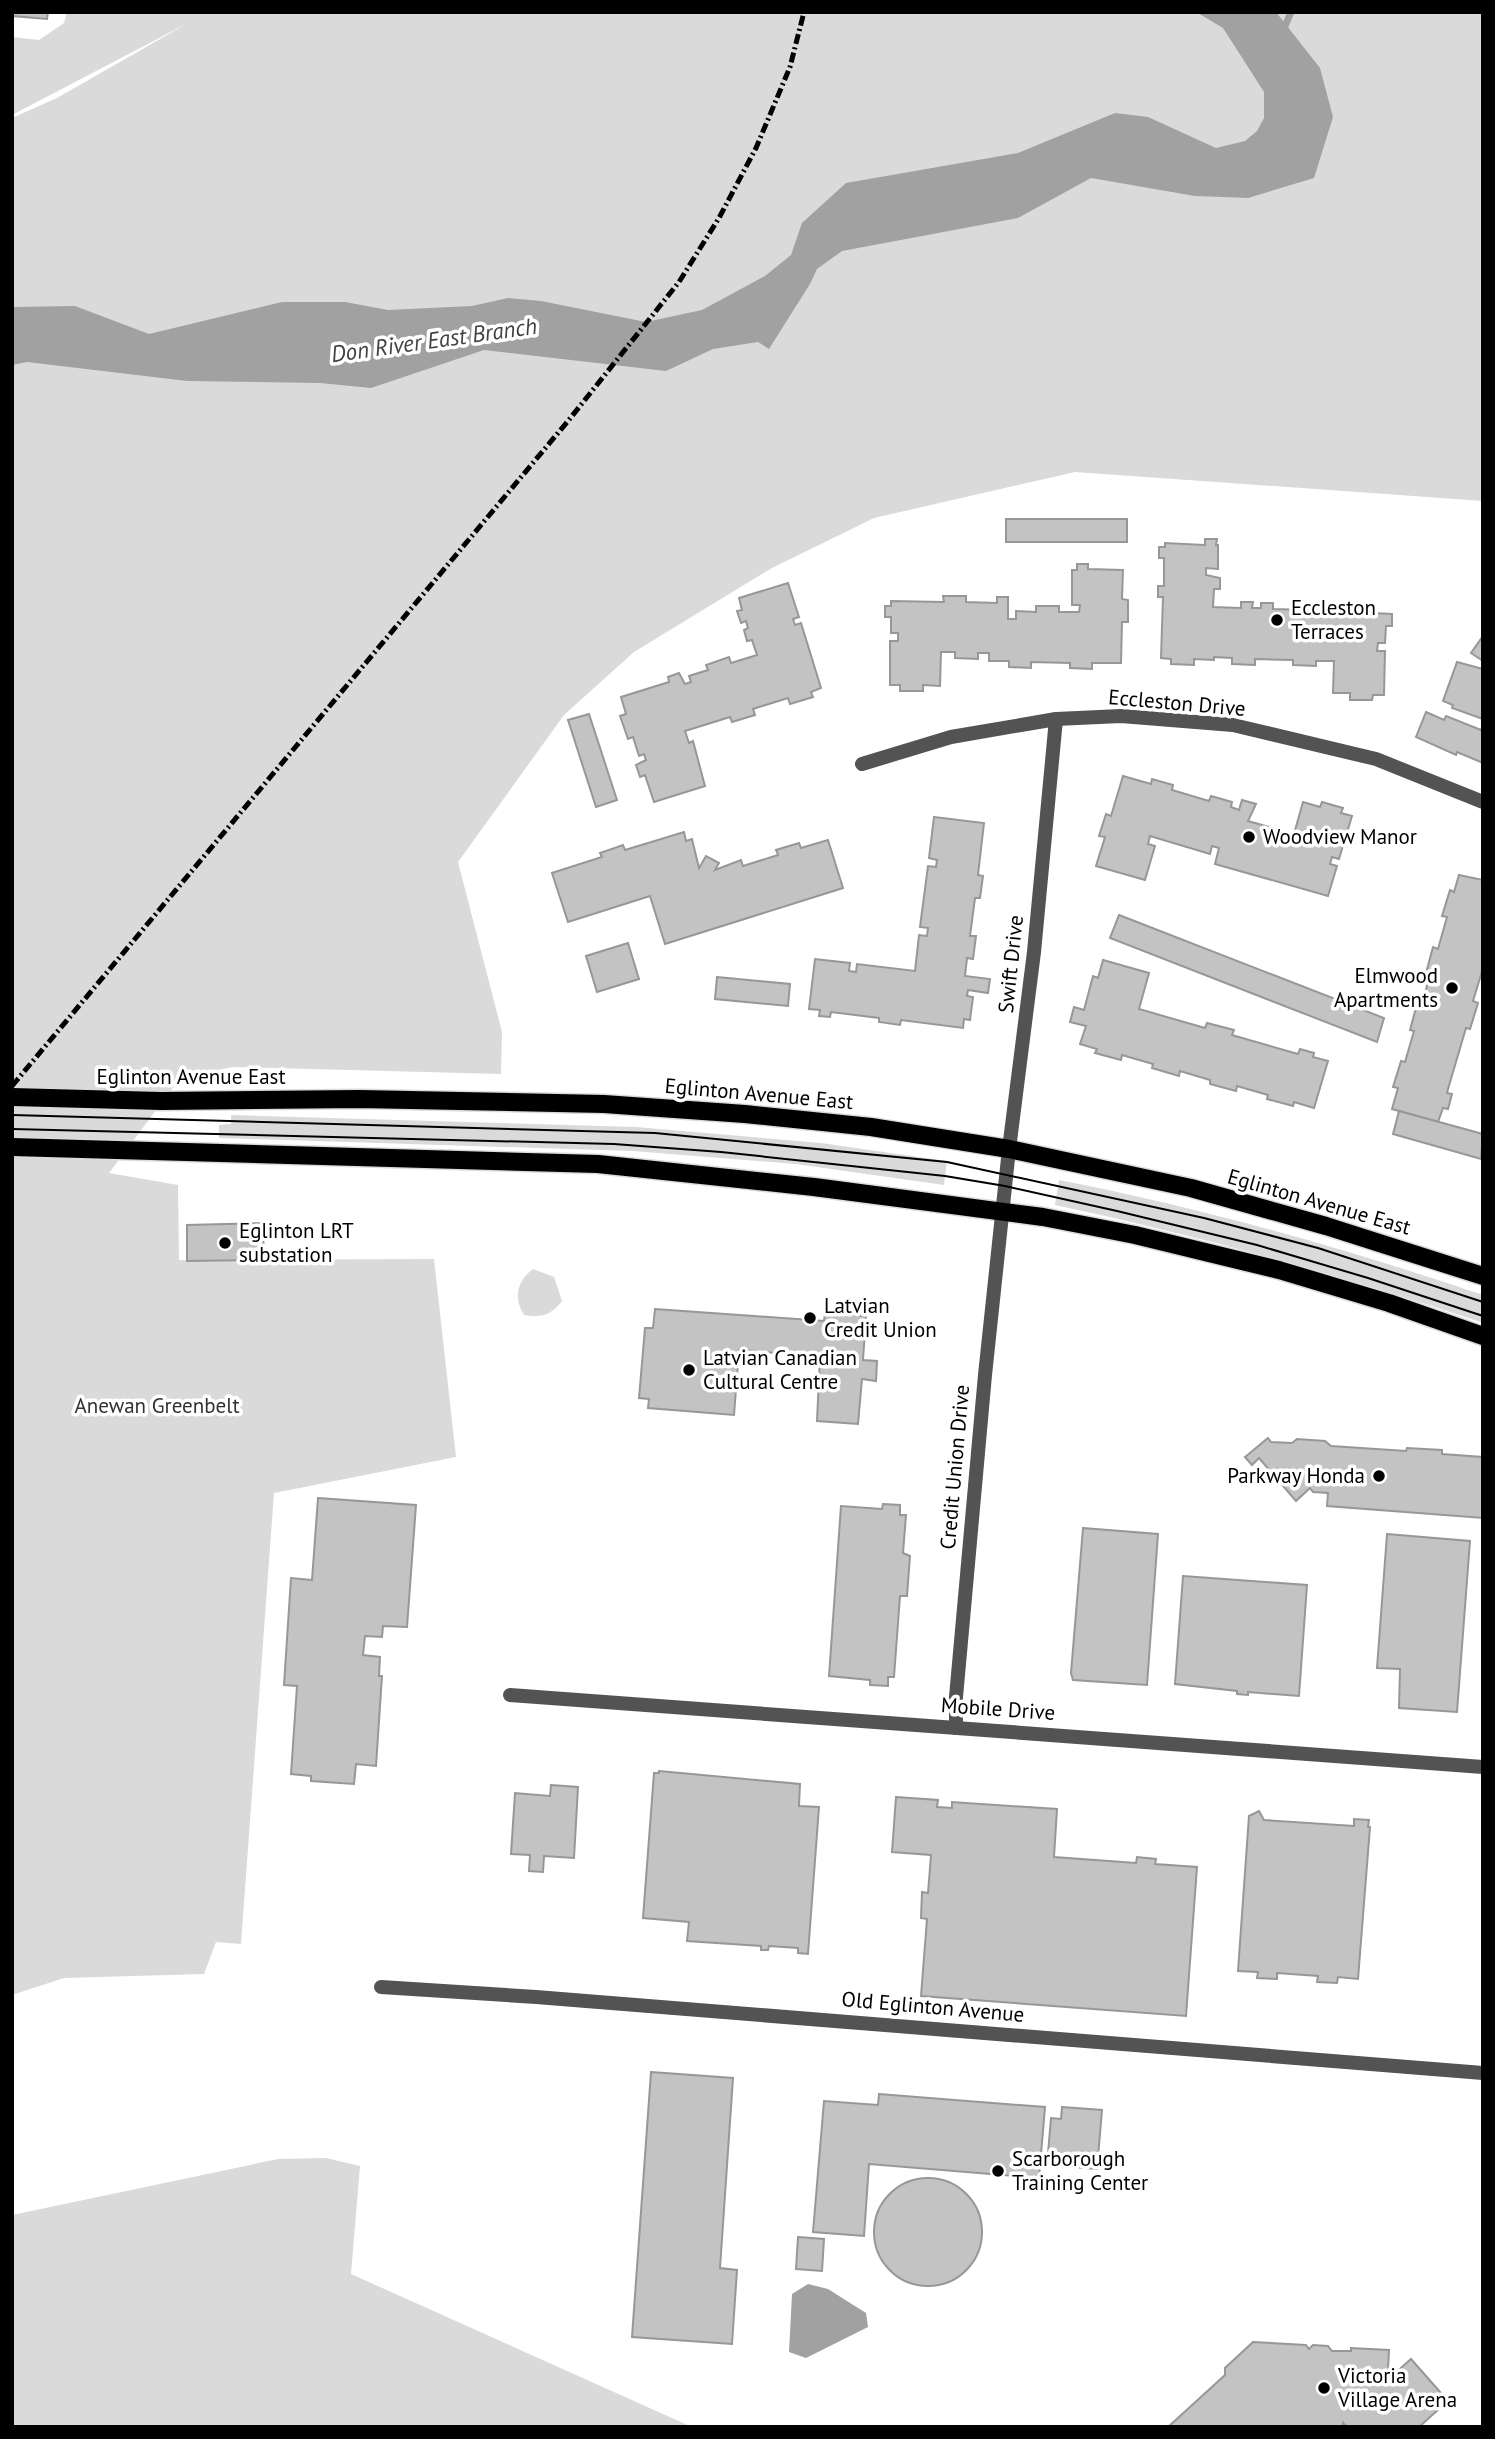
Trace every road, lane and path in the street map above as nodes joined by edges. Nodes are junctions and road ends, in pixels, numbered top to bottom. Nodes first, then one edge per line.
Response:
1 (1056, 719) junction
2 (862, 764) dead end
3 (1483, 802) edge
4 (12, 1097) edge
5 (12, 1147) edge
6 (1009, 1149) junction
7 (1003, 1212) junction
8 (1483, 1276) edge
9 (1483, 1336) edge
10 (510, 1695) dead end
11 (956, 1728) junction
12 (1483, 1767) edge
13 (381, 1987) dead end
14 (1483, 2073) edge

1 - 2 street, Eccleston Drive
1 - 3 street, Eccleston Drive
1 - 6 street, Swift Drive
4 - 6 main road, Eglinton Avenue East
5 - 7 main road
6 - 7 street, Swift Drive
6 - 8 main road, Eglinton Avenue East
7 - 9 main road
7 - 11 street, Credit Union Drive
10 - 11 street, Mobile Drive
11 - 12 street, Mobile Drive
13 - 14 street, Old Eglinton Avenue

